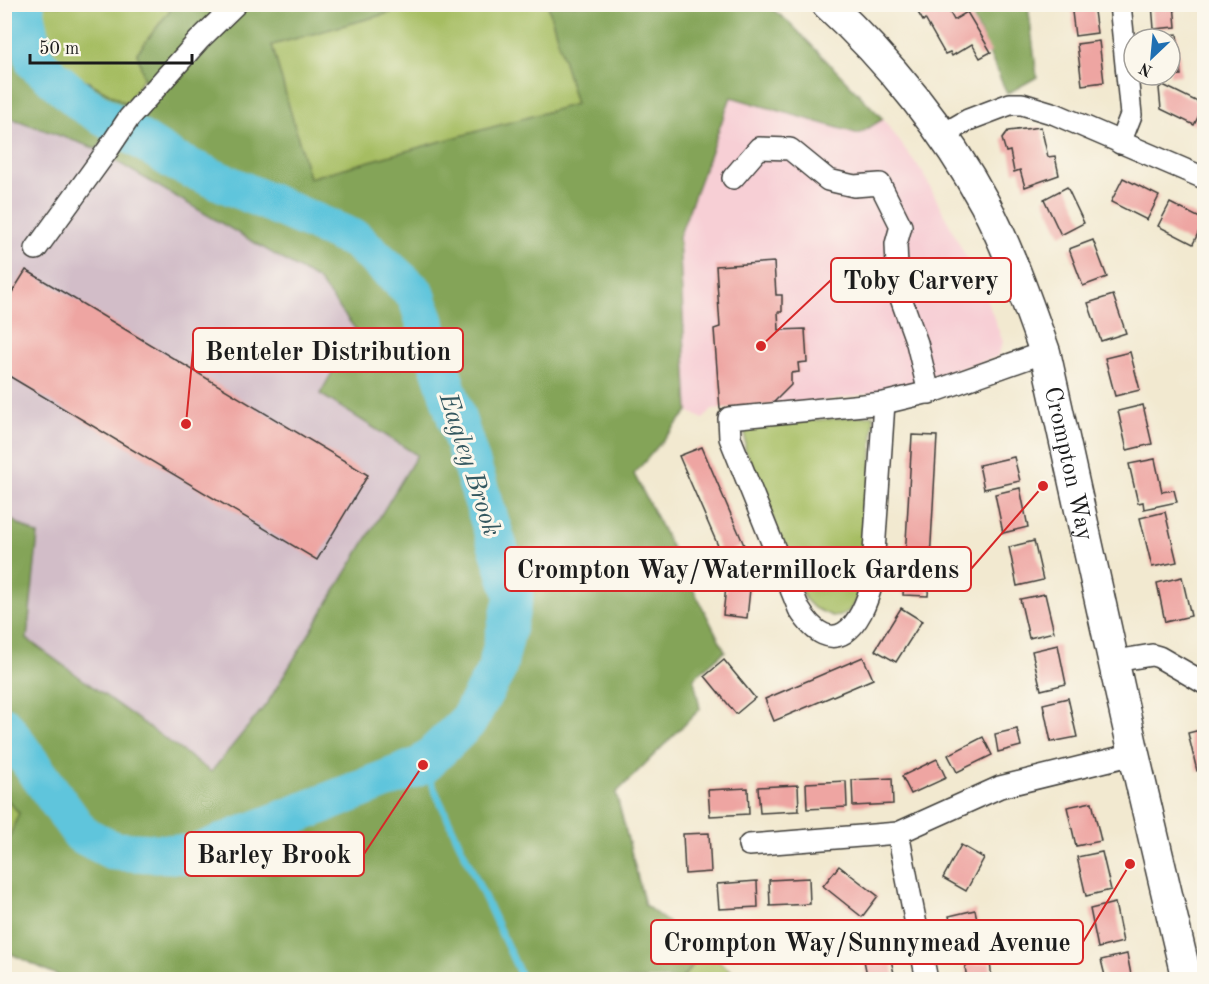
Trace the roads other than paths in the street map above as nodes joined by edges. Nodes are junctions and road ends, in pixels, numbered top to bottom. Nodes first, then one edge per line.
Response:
1 (236, 4) edge
2 (826, 4) edge
3 (1120, 4) edge
4 (942, 135) junction
5 (1120, 143) junction
6 (733, 178) dead end
7 (1204, 178) edge
8 (36, 249) dead end
9 (1045, 352) junction
10 (929, 393) junction
11 (884, 403) junction
12 (1115, 661) junction
13 (1204, 683) edge
14 (1134, 754) junction
15 (898, 833) junction
16 (749, 845) dead end
17 (927, 980) edge
18 (1187, 980) edge

1 - 8 street
2 - 4 highway, Crompton Way
3 - 5 street
4 - 5 street
4 - 9 highway, Crompton Way
5 - 7 street
6 - 10 street
9 - 10 street
9 - 12 highway, Crompton Way
10 - 11 street
11 - 11 street
12 - 13 street
12 - 14 highway, Crompton Way
14 - 15 street
14 - 18 highway, Crompton Way
15 - 16 street
15 - 17 street

